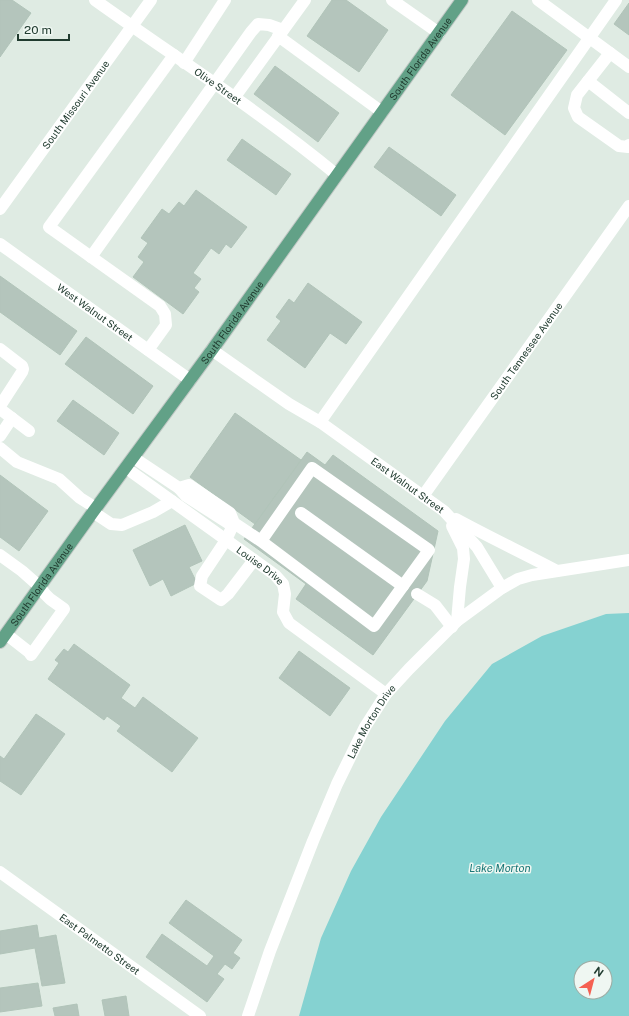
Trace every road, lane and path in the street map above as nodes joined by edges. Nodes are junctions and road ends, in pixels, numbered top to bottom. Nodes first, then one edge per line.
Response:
1 (95, 0) edge
2 (151, 0) edge
3 (225, 0) edge
4 (305, 0) edge
5 (392, 0) edge
6 (462, 0) edge
7 (538, 0) edge
8 (616, 0) edge
9 (132, 27) junction
10 (281, 33) junction
11 (439, 33) junction
12 (590, 38) junction
13 (610, 53) junction
14 (174, 56) junction
15 (184, 63) junction
16 (629, 67) edge
17 (588, 81) junction
18 (214, 84) junction
19 (234, 98) junction
20 (382, 112) junction
21 (629, 113) edge
22 (629, 146) edge
23 (337, 175) junction
24 (629, 206) edge
25 (0, 209) edge
26 (0, 244) edge
27 (90, 257) junction
28 (0, 349) edge
29 (148, 350) junction
30 (212, 350) junction
31 (190, 380) junction
32 (0, 407) edge
33 (12, 418) junction
34 (320, 422) junction
35 (29, 431) dead end
36 (0, 436) edge
37 (0, 448) edge
38 (134, 458) junction
39 (126, 468) junction
40 (423, 496) junction
41 (172, 501) junction
42 (95, 510) junction
43 (445, 512) junction
44 (301, 513) dead end
45 (234, 523) junction
46 (226, 540) junction
47 (261, 542) junction
48 (0, 556) edge
49 (254, 560) junction
50 (629, 560) edge
51 (557, 571) junction
52 (402, 586) junction
53 (40, 587) junction
54 (502, 588) junction
55 (417, 594) dead end
56 (454, 624) junction
57 (3, 638) edge
58 (386, 694) junction
59 (1, 875) edge
60 (200, 1016) edge
61 (248, 1016) edge

1 - 9 street, Olive Street
2 - 9 street, South Missouri Avenue
3 - 15 street
4 - 10 street
5 - 11 street
6 - 11 main road, South Florida Avenue
7 - 12 street
8 - 12 street
9 - 14 street, Olive Street
9 - 25 street, South Missouri Avenue
10 - 18 street
10 - 19 street
10 - 20 street
11 - 20 main road, South Florida Avenue
12 - 13 street
12 - 34 street
13 - 16 street
13 - 17 street
14 - 15 street, Olive Street
14 - 27 street
15 - 18 street, Olive Street
17 - 21 street
17 - 22 street
18 - 19 street, Olive Street
18 - 27 street
19 - 23 street, Olive Street
20 - 23 main road, South Florida Avenue
23 - 30 main road, South Florida Avenue
24 - 40 street, South Tennessee Avenue
26 - 29 street, West Walnut Street
27 - 29 street
28 - 32 street
29 - 31 street, West Walnut Street
30 - 31 main road, South Florida Avenue
30 - 34 street, East Walnut Street
31 - 38 main road, South Florida Avenue
32 - 33 street
33 - 35 street
33 - 36 street
34 - 40 street, East Walnut Street
37 - 42 street
38 - 39 main road, South Florida Avenue
38 - 45 street
39 - 41 street, Louise Drive
39 - 42 main road, South Florida Avenue
40 - 43 street, East Walnut Street
41 - 42 street
41 - 46 street, Louise Drive
42 - 53 main road, South Florida Avenue
43 - 51 street
43 - 54 street, East Walnut Street
43 - 56 street
44 - 52 street
45 - 46 street
45 - 47 street
46 - 49 street, Louise Drive
46 - 49 street
47 - 52 street
47 - 52 street
48 - 53 street
49 - 58 street, Louise Drive
50 - 51 street, Lake Morton Drive
51 - 54 street, Lake Morton Drive
53 - 57 main road, South Florida Avenue
53 - 57 street
54 - 56 street, Lake Morton Drive
55 - 56 street
56 - 58 street, Lake Morton Drive
58 - 61 street, Lake Morton Drive
59 - 60 street, East Palmetto Street

